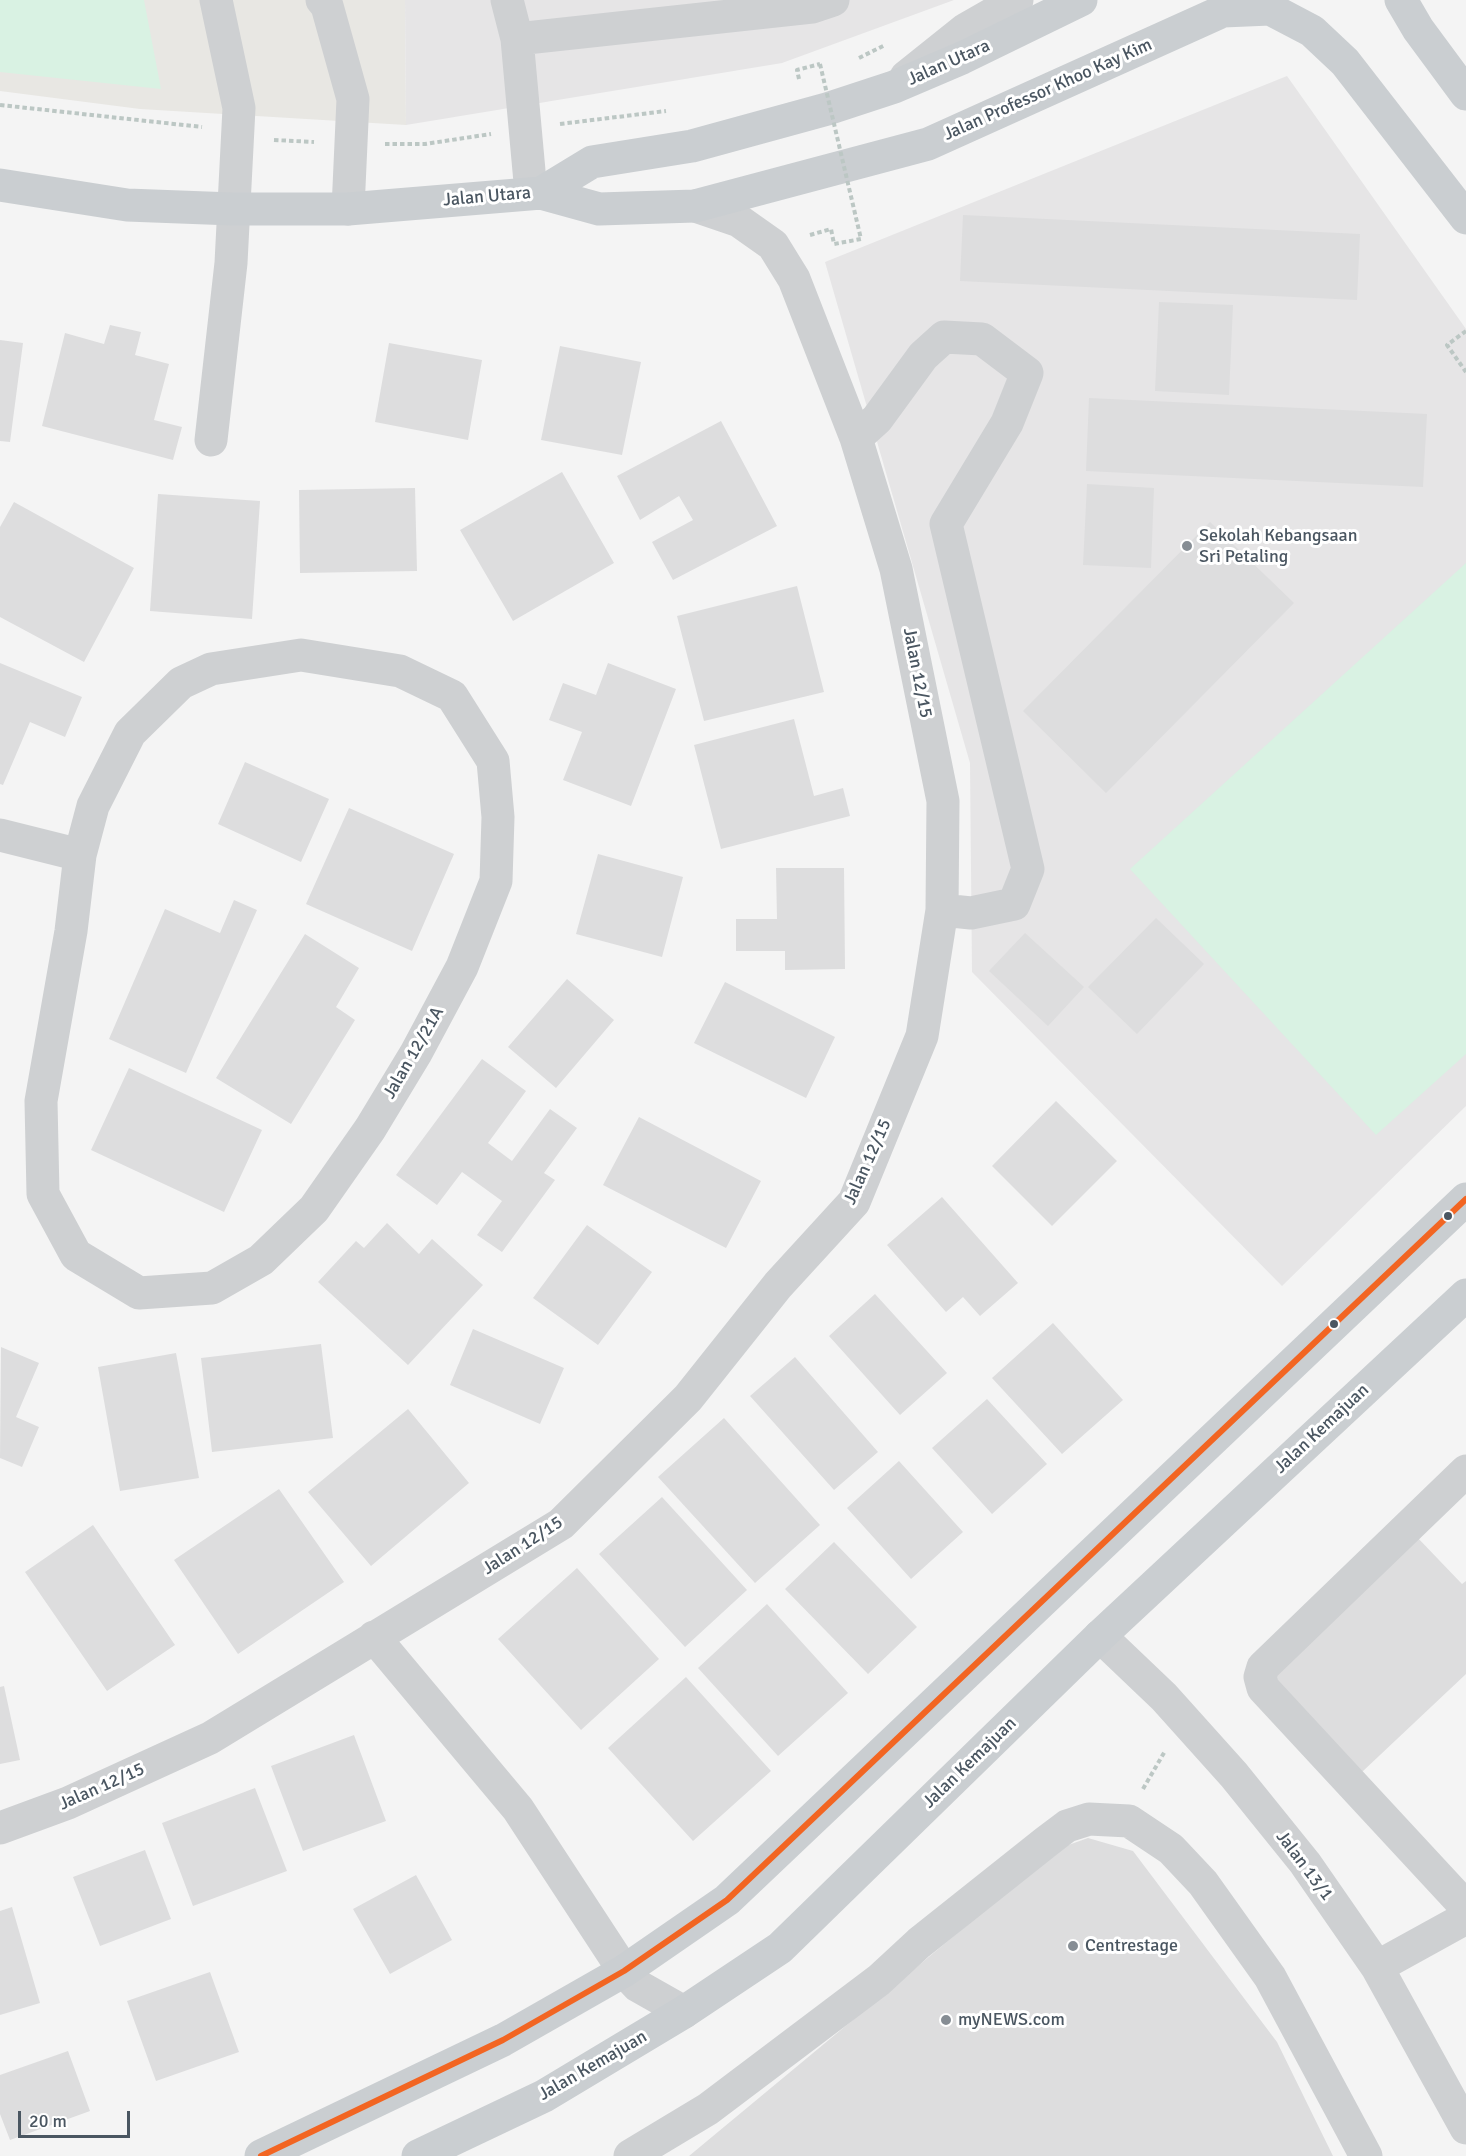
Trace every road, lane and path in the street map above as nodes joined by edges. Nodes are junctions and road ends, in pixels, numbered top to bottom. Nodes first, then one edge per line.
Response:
1 (216, 0) edge
2 (507, 0) edge
3 (833, 0) edge
4 (1017, 0) edge
5 (1082, 0) edge
6 (1401, 0) edge
7 (326, 2) edge
8 (517, 39) junction
9 (801, 87) dead end
10 (894, 87) junction
11 (1466, 94) edge
12 (0, 186) edge
13 (536, 193) junction
14 (695, 206) junction
15 (233, 209) junction
16 (348, 209) junction
17 (1466, 218) edge
18 (809, 235) dead end
19 (1466, 331) edge
20 (1466, 372) edge
21 (856, 438) junction
22 (211, 440) dead end
23 (0, 835) edge
24 (80, 855) junction
25 (942, 910) junction
26 (1466, 1199) edge
27 (1466, 1294) edge
28 (1466, 1471) edge
29 (1100, 1636) junction
30 (374, 1637) junction
31 (1170, 1743) dead end
32 (1129, 1821) junction
33 (0, 1828) edge
34 (1466, 1907) edge
35 (1466, 1918) edge
36 (1377, 1967) junction
37 (624, 1971) junction
38 (684, 2012) junction
39 (1465, 2125) edge
40 (458, 2147) edge
41 (261, 2156) edge
42 (418, 2156) edge
43 (630, 2156) edge
44 (1366, 2156) edge

1 - 15 street
2 - 8 street
3 - 8 street
4 - 10 street
5 - 10 main road, Jalan Utara
6 - 11 main road
7 - 16 street
8 - 13 street
9 - 18 path, bridge
10 - 13 main road, Jalan Utara
12 - 15 main road, Jalan Utara
13 - 14 main road, Jalan Professor Khoo Kay Kim
13 - 16 main road, Jalan Utara
14 - 17 main road, Jalan Professor Khoo Kay Kim
14 - 21 street, Jalan 12/15
15 - 16 main road, Jalan Utara
15 - 22 street
19 - 20 path
21 - 25 street, Jalan 12/15
21 - 25 street
23 - 24 street
24 - 24 street, Jalan 12/21A
25 - 30 street, Jalan 12/15
26 - 37 main road
27 - 29 main road, Jalan Kemajuan
28 - 34 street
29 - 36 street, Jalan 13/1
29 - 38 main road, Jalan Kemajuan
30 - 33 street, Jalan 12/15
30 - 37 street
31 - 32 path
32 - 43 street
32 - 44 street
35 - 36 street
36 - 39 street, Jalan 13/1
37 - 38 street
37 - 41 main road
38 - 40 main road, Jalan Kemajuan
40 - 42 main road, Jalan Kemajuan

